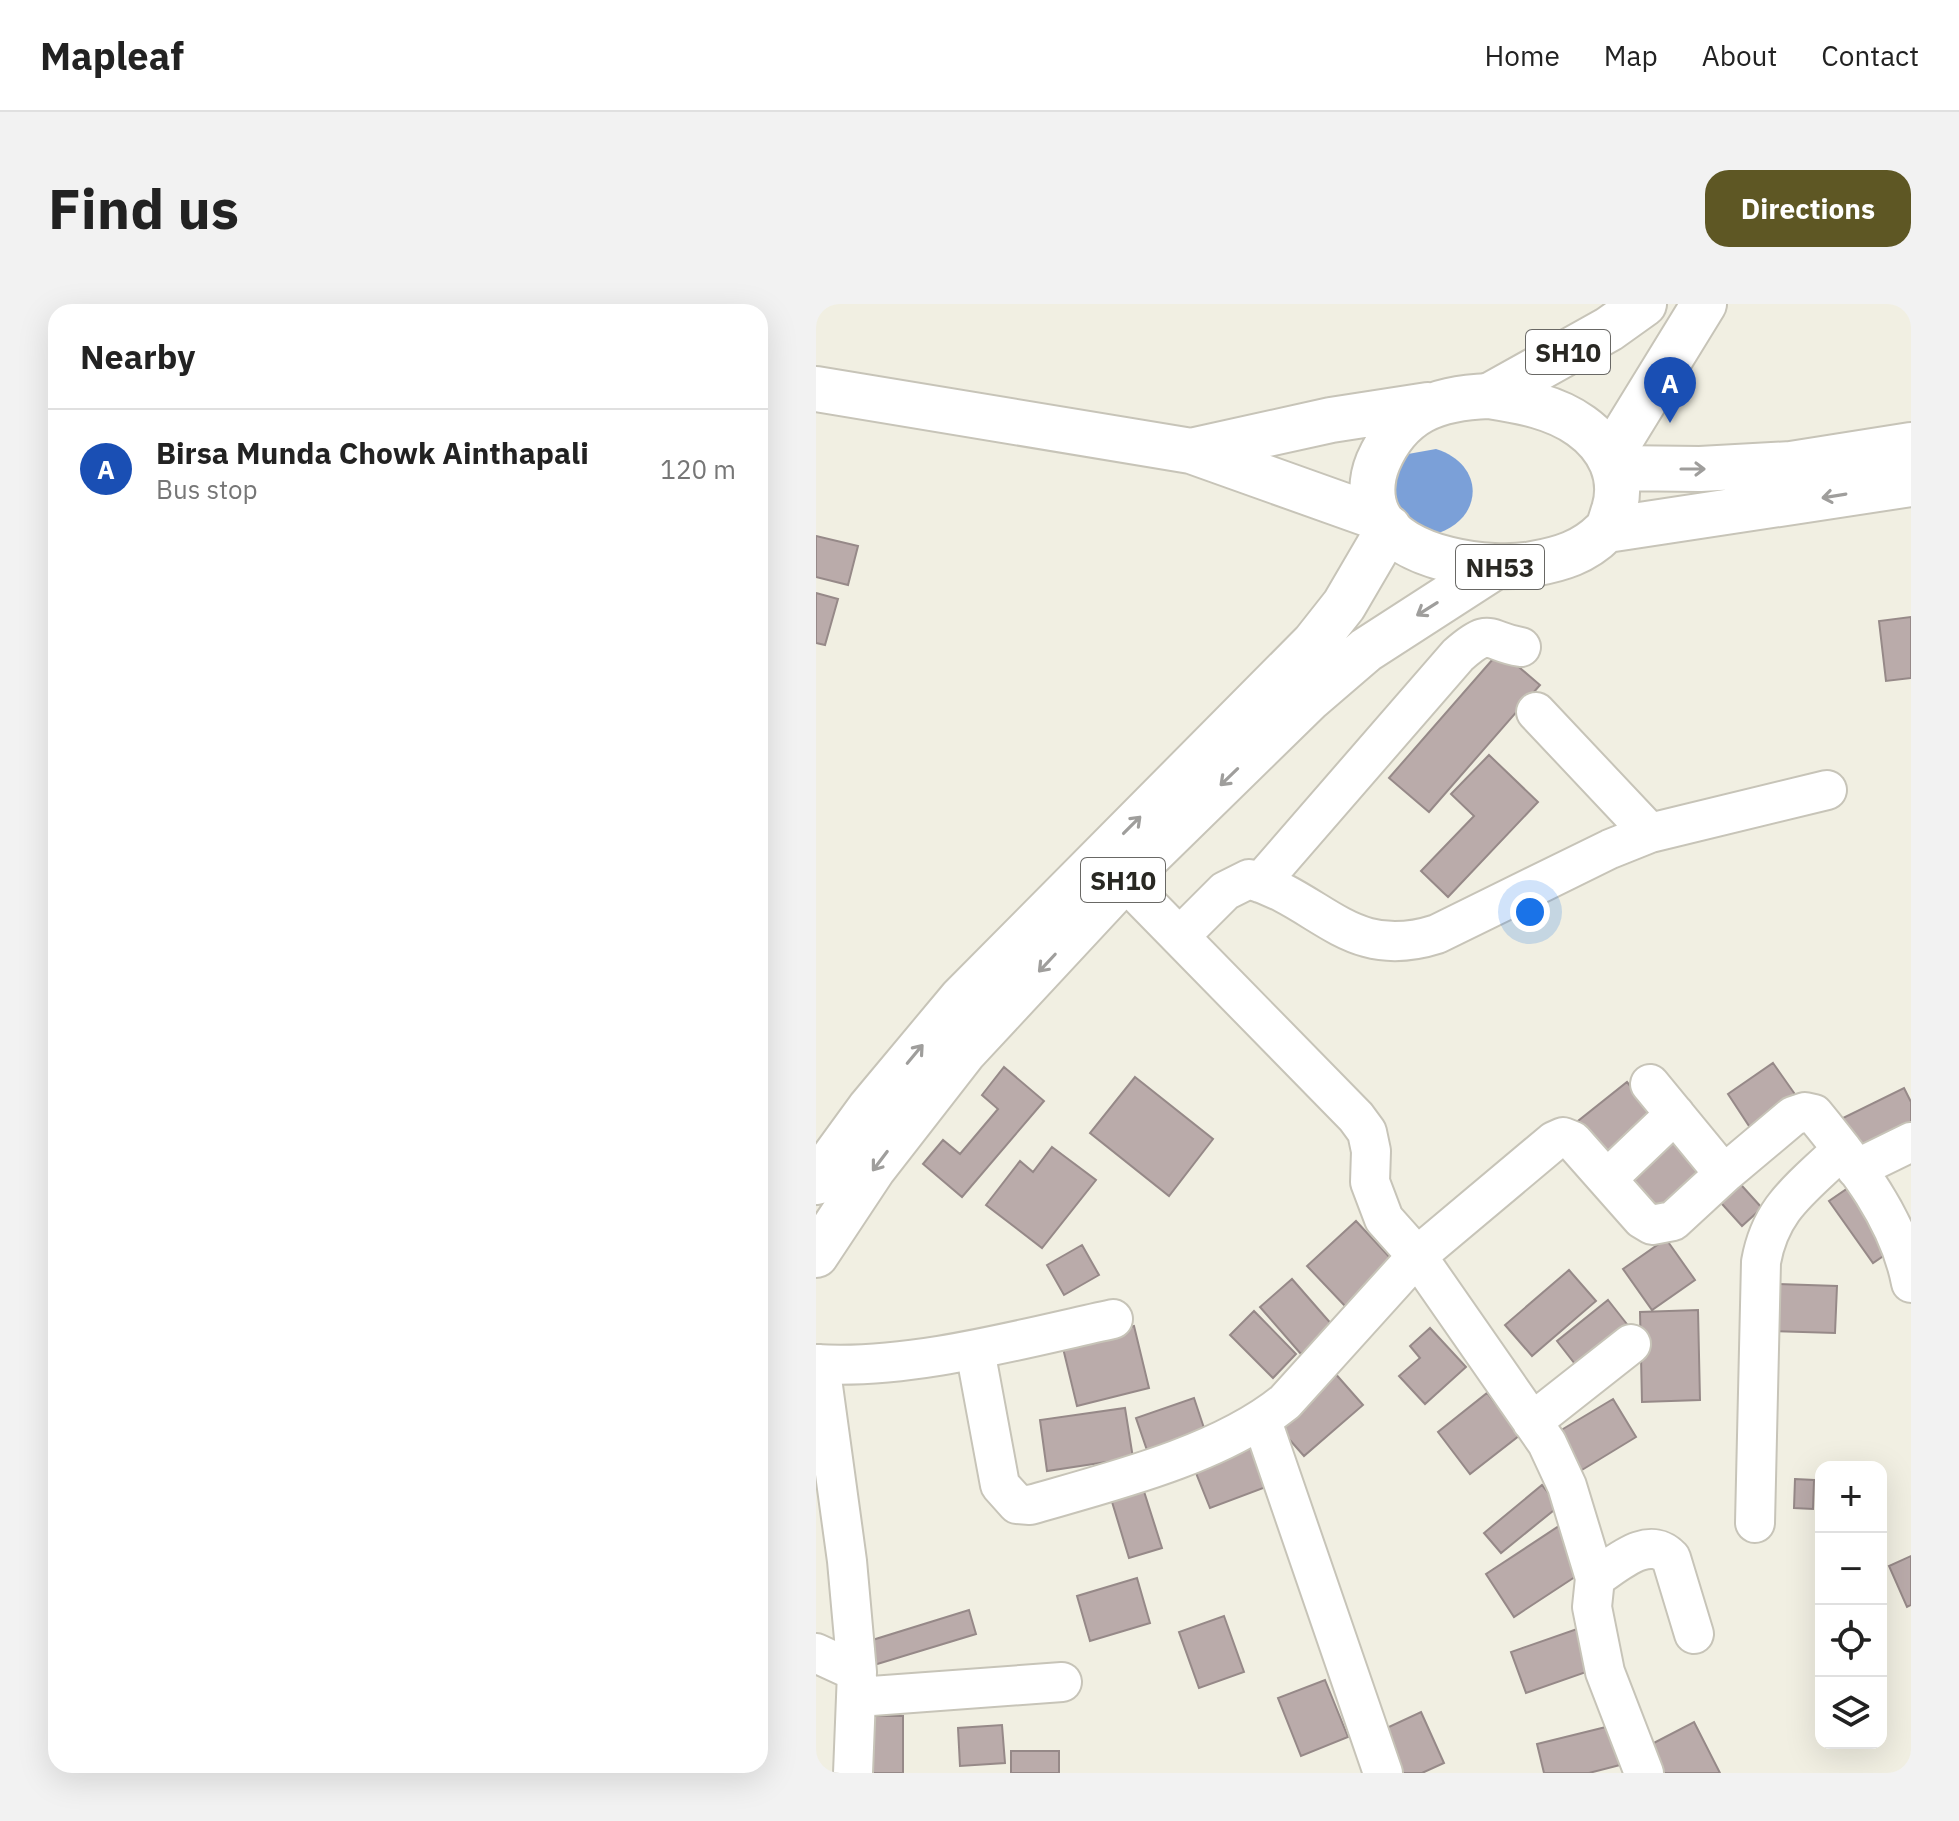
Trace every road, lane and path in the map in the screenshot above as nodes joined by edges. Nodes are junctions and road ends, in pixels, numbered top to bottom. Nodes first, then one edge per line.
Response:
1 (1644, 304) edge
2 (1704, 304) edge
3 (816, 389) edge
4 (1489, 396) junction
5 (1432, 405) junction
6 (1911, 445) edge
7 (1191, 451) junction
8 (1612, 463) junction
9 (1911, 484) edge
10 (1384, 523) junction
11 (1607, 530) junction
12 (1493, 568) junction
13 (1521, 647) dead end
14 (1536, 712) dead end
15 (1827, 790) dead end
16 (1650, 833) junction
17 (1124, 880) junction
18 (1260, 883) junction
19 (1181, 935) junction
20 (1650, 1084) dead end
21 (1675, 1114) junction
22 (1911, 1142) edge
23 (1849, 1159) junction
24 (1724, 1174) junction
25 (1608, 1178) junction
26 (816, 1182) edge
27 (816, 1255) edge
28 (1417, 1256) junction
29 (1911, 1283) edge
30 (1113, 1319) dead end
31 (1631, 1344) dead end
32 (975, 1350) junction
33 (818, 1364) edge
34 (1262, 1421) junction
35 (1532, 1422) junction
36 (1755, 1523) dead end
37 (1595, 1578) junction
38 (1694, 1634) dead end
39 (816, 1653) edge
40 (1062, 1682) dead end
41 (857, 1684) junction
42 (853, 1773) edge
43 (1383, 1773) edge
44 (1644, 1773) edge

1 - 4 main road, SH10
2 - 8 main road, SH10
3 - 7 main road, NH53
4 - 5 main road, NH53
4 - 8 main road, NH53
5 - 7 main road, NH53
5 - 10 main road, NH53
8 -> 6 main road
7 - 10 main road, NH53
8 - 11 main road
9 -> 11 main road, NH53
10 - 12 main road, NH53
26 -> 10 main road, SH10
11 - 12 main road, NH53
12 -> 17 main road, SH10
13 - 18 street
14 - 16 street
15 - 16 street
16 - 18 street
17 - 19 street
17 -> 27 main road, SH10
18 - 19 street
19 - 28 street
20 - 21 street
21 - 24 street
21 - 25 street
22 - 23 street
23 - 24 street
23 - 29 street
23 - 36 street
24 - 25 street
25 - 28 street
28 - 34 street
28 - 35 street
30 - 32 street
31 - 35 street
32 - 33 street
32 - 34 street
33 - 41 street
34 - 43 street
35 - 37 street
37 - 38 street
37 - 44 street
39 - 41 street
40 - 41 street
41 - 42 street

